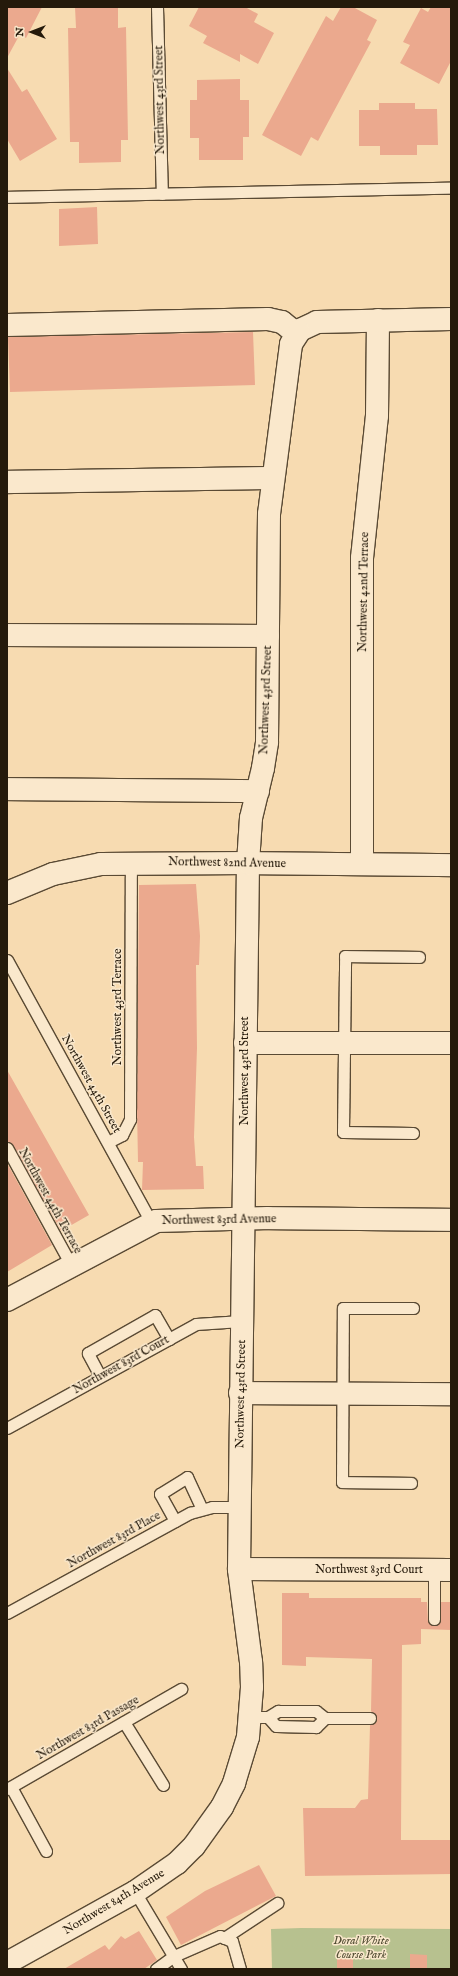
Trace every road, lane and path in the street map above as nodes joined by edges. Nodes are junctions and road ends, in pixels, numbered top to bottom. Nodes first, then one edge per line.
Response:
1 (157, 7) edge
2 (451, 188) edge
3 (162, 194) junction
4 (7, 197) edge
5 (451, 319) edge
6 (378, 320) junction
7 (7, 324) edge
8 (297, 334) junction
9 (274, 478) junction
10 (7, 482) edge
11 (7, 635) edge
12 (268, 636) junction
13 (7, 789) edge
14 (258, 791) junction
15 (131, 862) junction
16 (248, 863) junction
17 (362, 864) junction
18 (451, 865) edge
19 (7, 893) edge
20 (419, 957) dead end
21 (7, 960) edge
22 (245, 1043) junction
23 (344, 1043) junction
24 (451, 1043) edge
25 (413, 1133) dead end
26 (108, 1142) junction
27 (7, 1148) edge
28 (243, 1219) junction
29 (451, 1220) edge
30 (151, 1222) junction
31 (71, 1265) junction
32 (7, 1300) edge
33 (413, 1308) dead end
34 (241, 1321) junction
35 (169, 1339) junction
36 (100, 1376) junction
37 (240, 1393) junction
38 (342, 1394) junction
39 (451, 1394) edge
40 (7, 1428) edge
41 (411, 1483) dead end
42 (240, 1507) junction
43 (202, 1509) junction
44 (175, 1521) junction
45 (239, 1569) junction
46 (443, 1570) edge
47 (7, 1613) edge
48 (434, 1618) dead end
49 (181, 1689) dead end
50 (260, 1717) junction
51 (370, 1718) dead end
52 (124, 1722) junction
53 (163, 1785) dead end
54 (9, 1788) edge
55 (222, 1806) joint
56 (46, 1851) dead end
57 (135, 1892) junction
58 (277, 1903) dead end
59 (224, 1938) junction
60 (174, 1956) junction
61 (7, 1963) edge
62 (156, 1969) edge
63 (181, 1969) edge
64 (240, 1969) edge

1 - 3 lane, Northwest 43rd Street
2 - 3 lane
3 - 4 lane
5 - 6 street
6 - 8 street
6 - 17 street, Northwest 42nd Terrace
7 - 8 street
8 - 9 street, Northwest 43rd Street
9 - 10 street
9 - 12 street, Northwest 43rd Street
11 - 12 street
12 - 14 street, Northwest 43rd Street
13 - 14 street
14 - 16 street, Northwest 43rd Street
15 - 16 street, Northwest 82nd Avenue
15 - 19 street, Northwest 82nd Avenue
15 - 26 lane, Northwest 43rd Terrace
16 - 17 street, Northwest 82nd Avenue
16 - 22 street, Northwest 43rd Street
17 - 18 street, Northwest 82nd Avenue
20 - 23 lane
21 - 26 lane, Northwest 44th Street
22 - 23 street
22 - 28 street, Northwest 43rd Street
23 - 24 street
23 - 25 lane
26 - 30 lane, Northwest 44th Street
27 - 31 lane, Northwest 44th Terrace
28 - 29 street, Northwest 83rd Avenue
28 - 30 street, Northwest 83rd Avenue
28 - 34 street, Northwest 43rd Street
30 - 31 street, Northwest 83rd Avenue
31 - 32 street, Northwest 83rd Avenue
33 - 38 lane
34 - 35 lane, Northwest 83rd Court
34 - 37 street, Northwest 43rd Street
35 - 36 lane, Northwest 83rd Court
35 - 36 lane
36 - 40 lane, Northwest 83rd Court
37 - 38 street
37 - 42 street, Northwest 43rd Street
38 - 39 street
38 - 41 lane
42 - 43 lane, Northwest 83rd Place
42 - 45 street, Northwest 43rd Street
43 - 44 lane, Northwest 83rd Place
43 - 44 lane
44 - 47 lane, Northwest 83rd Place
45 - 46 street, Northwest 83rd Court
45 - 50 street, Northwest 43rd Street
46 - 48 lane
49 - 52 lane, Northwest 83rd Passage
50 - 51 lane
50 - 55 street, Northwest 43rd Street
52 - 53 lane
52 - 54 lane, Northwest 83rd Passage
54 - 56 lane
55 - 57 street, Northwest 84th Avenue
57 - 60 lane
57 - 61 street, Northwest 84th Avenue
58 - 59 lane
59 - 60 lane
59 - 64 lane
60 - 62 lane
60 - 63 lane

